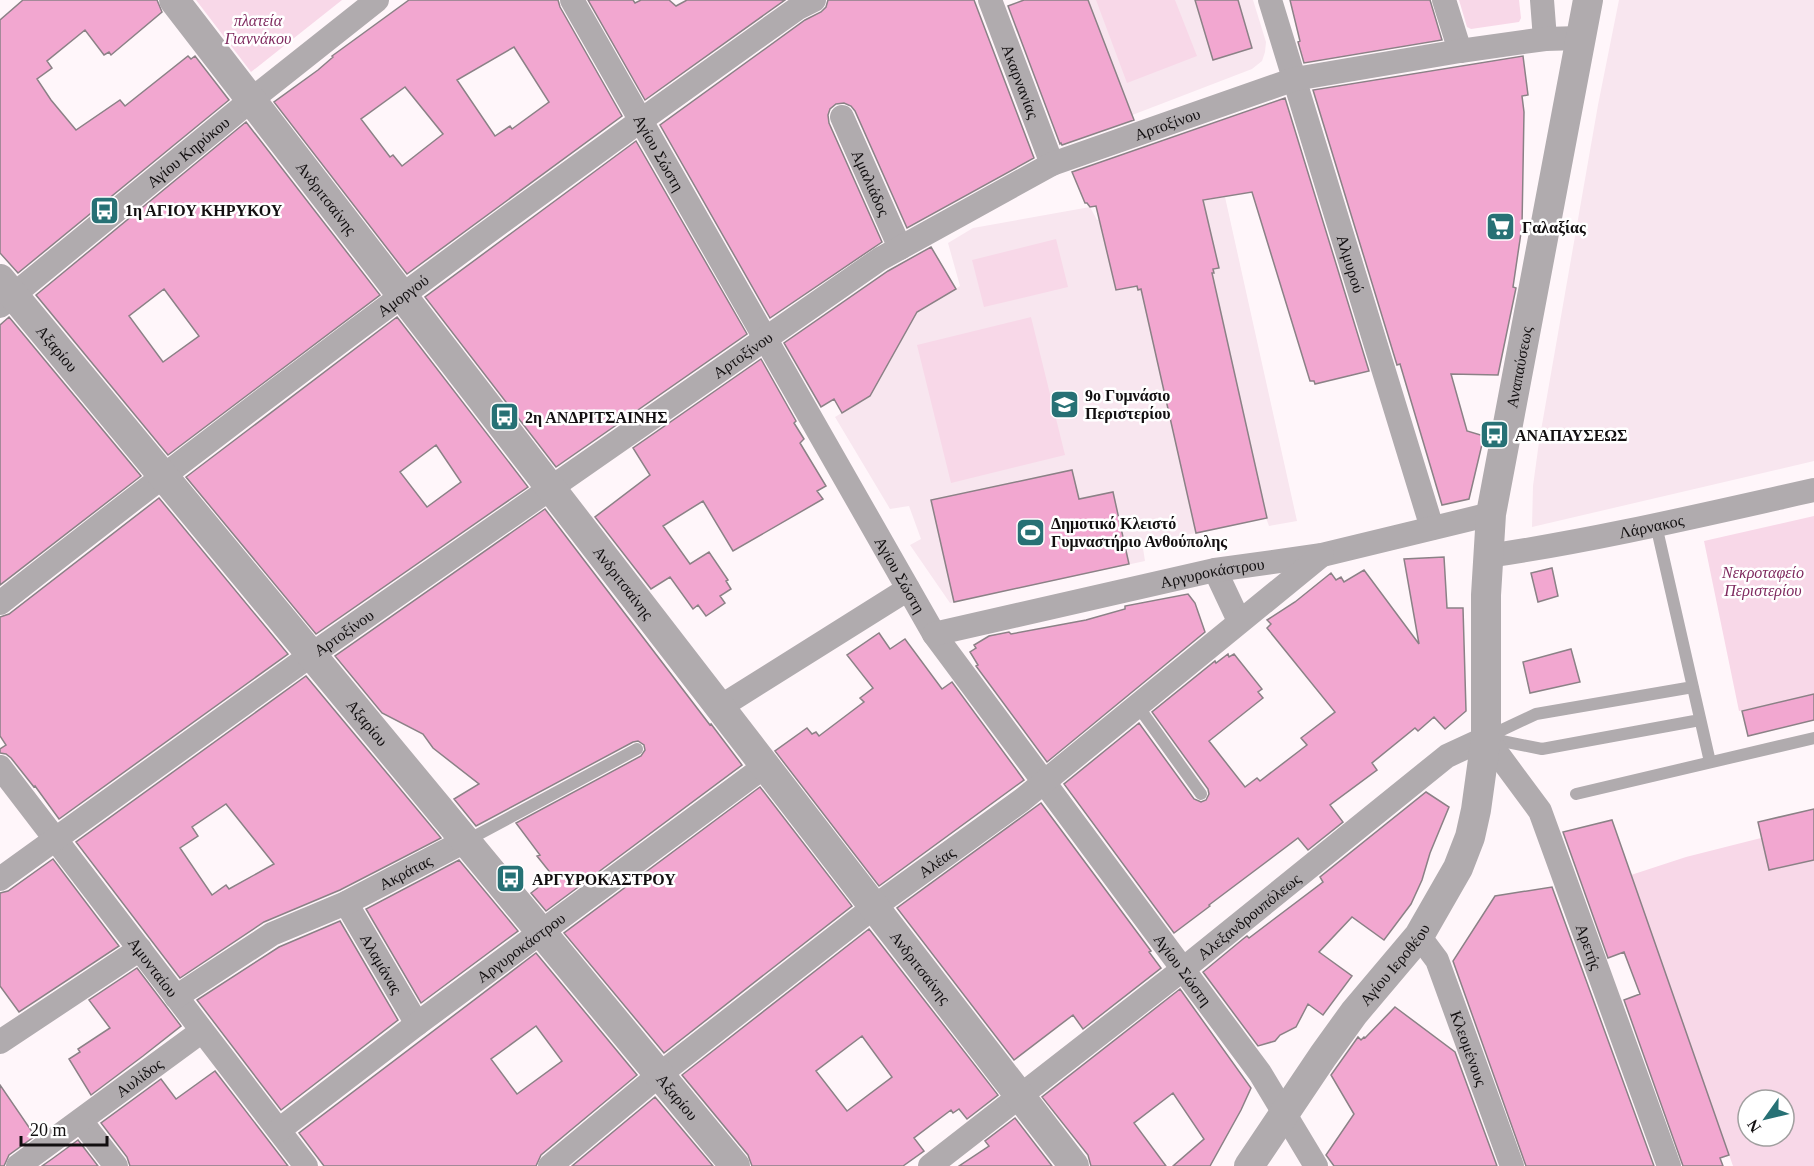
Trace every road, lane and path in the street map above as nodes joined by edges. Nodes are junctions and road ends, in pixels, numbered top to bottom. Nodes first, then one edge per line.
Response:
1 (174, 0) edge
2 (377, 0) edge
3 (572, 0) edge
4 (990, 0) edge
5 (1270, 0) edge
6 (1444, 0) edge
7 (1542, 0) edge
8 (1588, 0) edge
9 (802, 3) edge
10 (1580, 38) junction
11 (1545, 39) junction
12 (1460, 51) junction
13 (1295, 78) junction
14 (251, 100) junction
15 (842, 117) dead end
16 (640, 120) junction
17 (1052, 164) junction
18 (900, 248) junction
19 (4, 293) edge
20 (402, 296) junction
21 (765, 339) junction
22 (163, 476) junction
23 (551, 489) junction
24 (1814, 490) edge
25 (1491, 514) junction
26 (1656, 525) junction
27 (1432, 528) junction
28 (1322, 555) junction
29 (1488, 556) junction
30 (1215, 570) junction
31 (908, 589) junction
32 (0, 603) edge
33 (1239, 621) junction
34 (934, 634) junction
35 (311, 655) junction
36 (1693, 687) junction
37 (1137, 705) junction
38 (720, 707) junction
39 (1700, 720) junction
40 (1486, 738) junction
41 (1814, 738) edge
42 (637, 749) dead end
43 (1710, 762) junction
44 (765, 766) junction
45 (0, 767) edge
46 (1042, 782) junction
47 (1201, 794) dead end
48 (1576, 794) dead end
49 (55, 840) junction
50 (465, 841) junction
51 (0, 879) edge
52 (346, 903) junction
53 (874, 907) junction
54 (541, 932) junction
55 (1419, 936) junction
56 (140, 949) junction
57 (1182, 970) junction
58 (176, 997) junction
59 (417, 1024) junction
60 (202, 1031) junction
61 (0, 1042) edge
62 (659, 1075) junction
63 (1020, 1096) junction
64 (1285, 1113) junction
65 (81, 1121) junction
66 (279, 1130) junction
67 (18, 1166) edge
68 (116, 1166) edge
69 (306, 1166) edge
70 (550, 1166) edge
71 (735, 1166) edge
72 (930, 1166) edge
73 (1074, 1166) edge
74 (1250, 1166) edge
75 (1316, 1166) edge
76 (1512, 1166) edge
77 (1669, 1166) edge

1 - 14 street, Ανδριτσαίνης
2 - 14 street, Αγίου Κηρύκου
3 - 16 street, Αγίου Σώστη
4 - 17 street, Ακαρνανίας
5 - 13 street, Αλμυρού
6 - 12 street
7 - 11 street
8 - 10 street, Αναπαύσεως
9 - 16 street, Αμοργού
10 - 11 street, Αρτοξίνου
10 - 25 street, Αναπαύσεως
11 - 12 street, Αρτοξίνου
12 - 13 street, Αρτοξίνου
13 - 17 street, Αρτοξίνου
13 - 27 street, Αλμυρού
14 - 19 street, Αγίου Κηρύκου
14 - 20 street, Ανδριτσαίνης
15 - 18 street, Αμαλιάδος
16 - 20 street, Αμοργού
16 - 21 street, Αγίου Σώστη
17 - 18 street, Αρτοξίνου
18 - 21 street, Αρτοξίνου
19 - 22 street, Αξαρίου
20 - 22 street, Αμοργού
20 - 23 street, Ανδριτσαίνης
21 - 23 street, Αρτοξίνου
21 - 31 street, Αγίου Σώστη
22 - 32 street, Αμοργού
22 - 35 street, Αξαρίου
23 - 35 street, Αρτοξίνου
23 - 38 street, Ανδριτσαίνης
24 - 26 street, Λάρνακος
25 - 27 street, Αργυροκάστρου
25 - 29 street, Αναπαύσεως
26 - 29 street, Λάρνακος
26 - 36 lane
27 - 28 street, Αργυροκάστρου
28 - 30 street, Αργυροκάστρου
28 - 33 street, Αλέας
29 - 40 street, Αναπαύσεως
30 - 33 street
30 - 34 street, Αργυροκάστρου
31 - 34 street, Αγίου Σώστη
31 - 38 street
33 - 37 street, Αλέας
34 - 46 street, Αγίου Σώστη
35 - 49 street, Αρτοξίνου
35 - 50 street, Αξαρίου
36 - 39 lane
36 - 40 lane
37 - 46 street, Αλέας
37 - 47 lane
38 - 44 street, Ανδριτσαίνης
39 - 40 lane
39 - 43 lane
40 - 55 street, Αγίου Ιεροθέου
40 - 57 street, Αλεξανδρουπόλεως
40 - 77 street, Αρετής
41 - 43 lane
42 - 50 lane, Ακράτας
43 - 48 lane
44 - 53 street, Ανδριτσαίνης
44 - 54 street, Αργυροκάστρου
45 - 49 street, Αμυνταίου
46 - 53 street, Αλέας
46 - 57 street, Αγίου Σώστη
49 - 51 street, Αρτοξίνου
49 - 56 street, Αμυνταίου
50 - 52 street, Ακράτας
50 - 54 street, Αξαρίου
52 - 58 street, Ακράτας
52 - 59 street, Αλαμάνας
53 - 62 street, Αλέας
53 - 63 street, Ανδριτσαίνης
54 - 59 street, Αργυροκάστρου
54 - 62 street, Αξαρίου
55 - 64 street, Αγίου Ιεροθέου
55 - 76 street, Κλεομένους
56 - 58 street, Αμυνταίου
56 - 61 street
57 - 63 street, Αλεξανδρουπόλεως
57 - 64 street, Αγίου Σώστη
58 - 60 street, Αμυνταίου
59 - 66 street, Αργυροκάστρου
60 - 65 street, Αυλίδος
60 - 66 street, Αμυνταίου
62 - 70 street, Αλέας
62 - 71 street, Αξαρίου
63 - 72 street, Αλεξανδρουπόλεως
63 - 73 street, Ανδριτσαίνης
64 - 74 street, Αγίου Ιεροθέου
64 - 75 street, Αγίου Σώστη
65 - 67 street, Αυλίδος
65 - 68 street
66 - 69 street, Αμυνταίου

